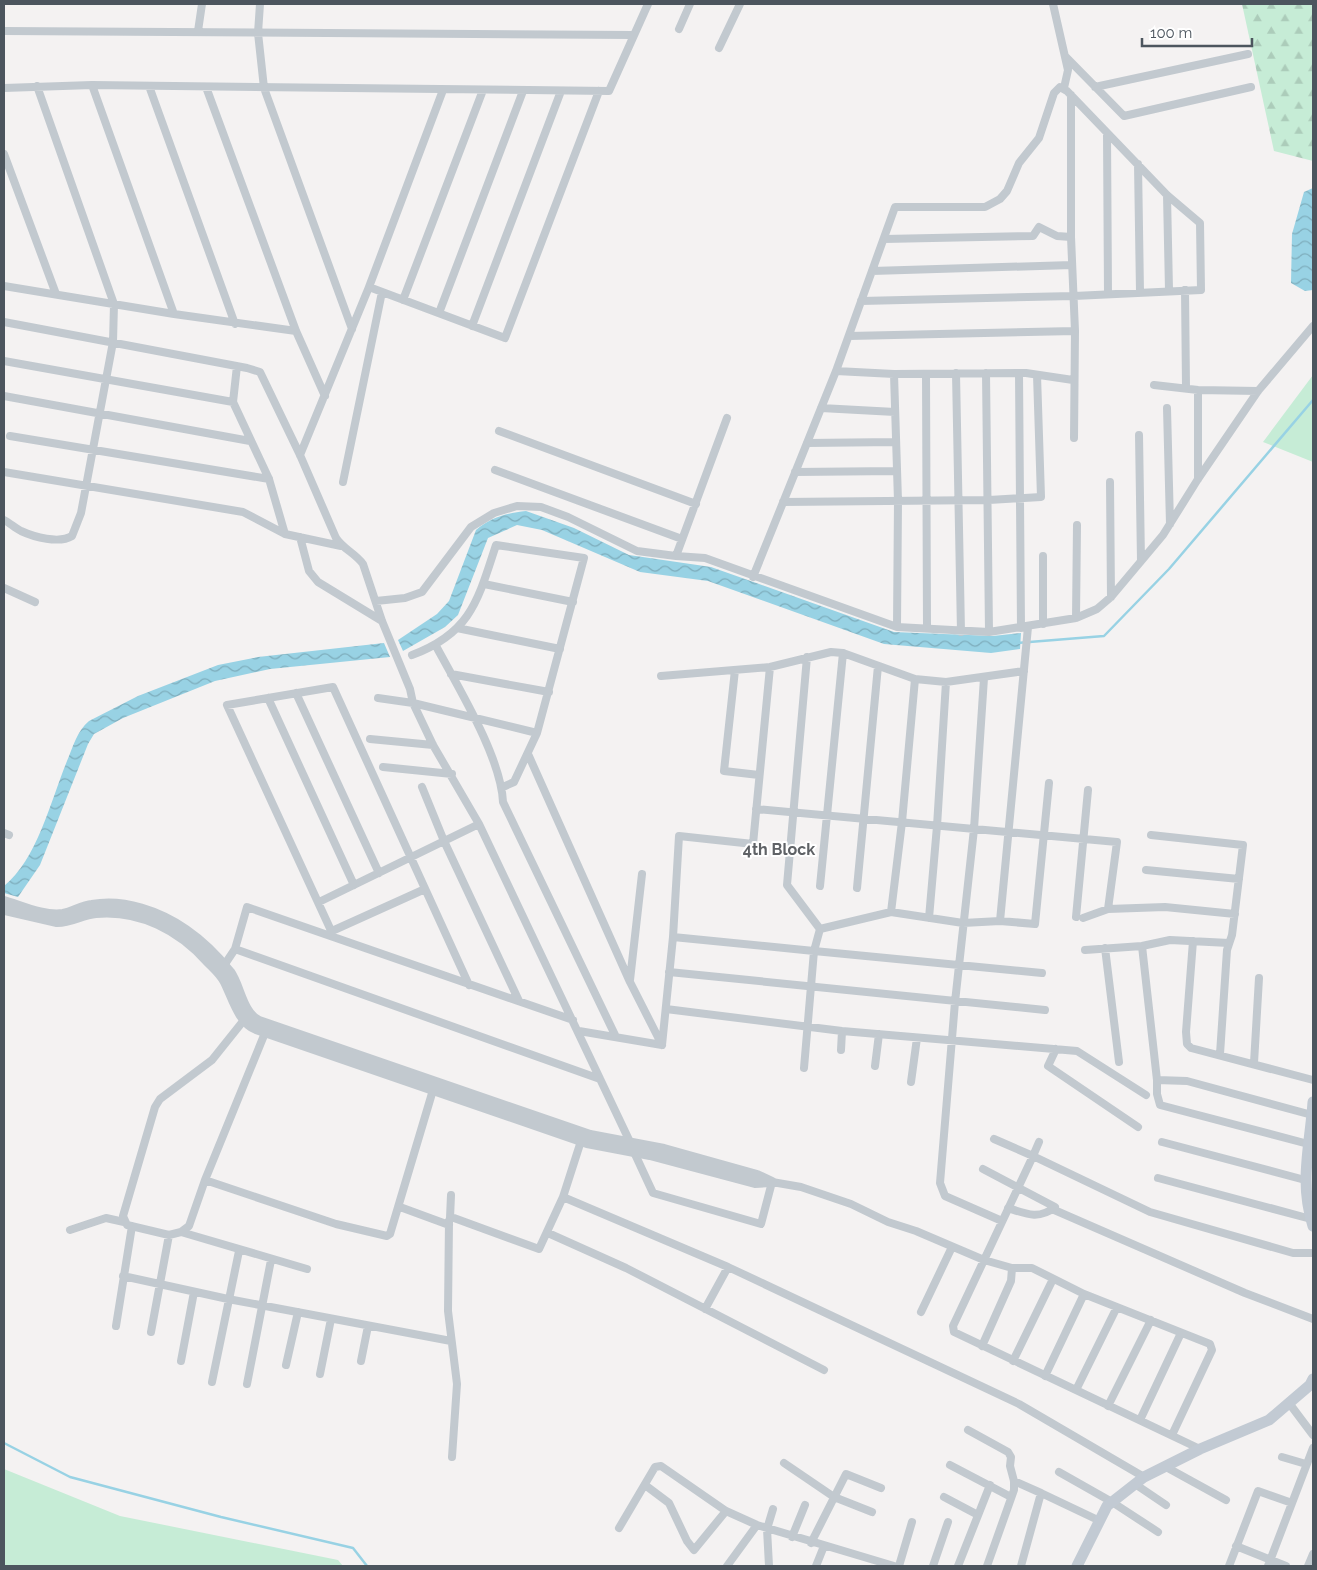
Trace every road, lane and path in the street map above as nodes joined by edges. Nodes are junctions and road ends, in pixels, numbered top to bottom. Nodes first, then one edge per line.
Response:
1 (202, 4) edge
2 (260, 4) edge
3 (648, 4) edge
4 (690, 4) edge
5 (740, 4) edge
6 (1052, 4) edge
7 (680, 29) dead end
8 (4, 31) edge
9 (198, 31) junction
10 (258, 33) junction
11 (633, 35) junction
12 (718, 48) dead end
13 (1248, 54) dead end
14 (1065, 56) junction
15 (92, 85) junction
16 (37, 86) junction
17 (149, 86) junction
18 (1095, 86) junction
19 (206, 87) junction
20 (1251, 87) dead end
21 (4, 88) edge
22 (264, 88) junction
23 (1064, 88) junction
24 (443, 90) junction
25 (483, 90) junction
26 (523, 91) junction
27 (561, 91) junction
28 (599, 91) junction
29 (1071, 95) junction
30 (1107, 132) junction
31 (4, 154) edge
32 (1138, 164) junction
33 (1167, 195) junction
34 (1071, 236) junction
35 (884, 238) junction
36 (1072, 266) junction
37 (872, 270) junction
38 (4, 286) edge
39 (369, 287) junction
40 (1169, 290) junction
41 (1185, 290) junction
42 (382, 292) junction
43 (1140, 292) junction
44 (56, 294) junction
45 (1108, 294) junction
46 (1074, 296) junction
47 (403, 300) junction
48 (861, 301) junction
49 (114, 304) junction
50 (439, 313) junction
51 (174, 314) junction
52 (4, 322) edge
53 (235, 324) junction
54 (472, 326) junction
55 (1313, 326) edge
56 (352, 329) junction
57 (296, 331) junction
58 (1076, 331) junction
59 (849, 336) junction
60 (113, 342) junction
61 (4, 361) edge
62 (236, 366) junction
63 (836, 371) junction
64 (956, 373) junction
65 (986, 373) junction
66 (1019, 373) junction
67 (894, 374) junction
68 (926, 374) junction
69 (1037, 375) junction
70 (106, 378) junction
71 (1073, 380) junction
72 (1154, 385) dead end
73 (1186, 387) junction
74 (1198, 390) junction
75 (1258, 391) junction
76 (4, 396) edge
77 (325, 396) junction
78 (232, 402) junction
79 (821, 408) junction
80 (1167, 408) dead end
81 (895, 412) junction
82 (99, 415) junction
83 (727, 418) dead end
84 (498, 431) dead end
85 (1139, 435) dead end
86 (10, 436) dead end
87 (1074, 438) dead end
88 (250, 441) junction
89 (896, 442) junction
90 (807, 443) junction
91 (93, 450) junction
92 (300, 455) junction
93 (495, 470) dead end
94 (898, 470) junction
95 (4, 472) edge
96 (795, 472) junction
97 (269, 479) junction
98 (1198, 480) junction
99 (343, 482) dead end
100 (1110, 482) dead end
101 (86, 486) junction
102 (1018, 498) junction
103 (926, 500) junction
104 (960, 500) junction
105 (989, 500) junction
106 (898, 501) junction
107 (783, 502) junction
108 (696, 504) junction
109 (4, 520) edge
110 (1170, 524) junction
111 (1077, 525) dead end
112 (285, 534) junction
113 (300, 537) junction
114 (682, 539) junction
115 (341, 546) junction
116 (676, 556) junction
117 (1043, 556) dead end
118 (1141, 561) junction
119 (753, 577) junction
120 (484, 584) junction
121 (4, 588) edge
122 (1111, 597) junction
123 (376, 601) junction
124 (35, 602) dead end
125 (573, 602) junction
126 (1076, 618) junction
127 (382, 621) junction
128 (1043, 624) junction
129 (897, 627) junction
130 (1024, 627) junction
131 (457, 628) junction
132 (927, 628) junction
133 (961, 632) junction
134 (989, 632) junction
135 (436, 646) junction
136 (560, 649) junction
137 (843, 653) junction
138 (412, 655) dead end
139 (807, 657) junction
140 (878, 666) junction
141 (770, 667) junction
142 (735, 670) junction
143 (1024, 671) junction
144 (451, 674) junction
145 (661, 676) dead end
146 (984, 678) junction
147 (915, 679) junction
148 (946, 682) junction
149 (549, 692) junction
150 (296, 694) junction
151 (268, 698) junction
152 (378, 698) dead end
153 (413, 703) junction
154 (473, 718) junction
155 (537, 733) junction
156 (370, 739) dead end
157 (433, 745) junction
158 (528, 754) junction
159 (383, 767) dead end
160 (452, 774) junction
161 (759, 775) junction
162 (1049, 783) dead end
163 (422, 787) dead end
164 (502, 788) junction
165 (1088, 790) dead end
166 (756, 809) junction
167 (794, 812) junction
168 (827, 816) junction
169 (864, 819) junction
170 (902, 822) junction
171 (479, 824) junction
172 (937, 826) junction
173 (974, 829) junction
174 (1010, 832) junction
175 (1044, 835) junction
176 (1151, 836) dead end
177 (1083, 839) junction
178 (444, 841) junction
179 (411, 857) junction
180 (1146, 870) dead end
181 (379, 873) junction
182 (642, 874) dead end
183 (1239, 879) junction
184 (354, 885) junction
185 (820, 886) dead end
186 (425, 888) junction
187 (857, 888) dead end
188 (4, 901) edge
189 (319, 902) junction
190 (12, 909) edge
191 (1108, 909) junction
192 (891, 912) junction
193 (1235, 914) junction
194 (929, 918) junction
195 (1000, 920) junction
196 (963, 923) junction
197 (820, 929) junction
198 (333, 934) junction
199 (673, 937) junction
200 (1193, 941) junction
201 (1229, 943) junction
202 (1142, 946) junction
203 (1105, 948) junction
204 (235, 949) junction
205 (1084, 950) dead end
206 (814, 951) junction
207 (225, 964) dead end
208 (959, 965) junction
209 (670, 972) junction
210 (1042, 973) dead end
211 (1259, 978) dead end
212 (630, 982) junction
213 (469, 985) junction
214 (811, 987) junction
215 (519, 1001) junction
216 (955, 1002) junction
217 (666, 1009) junction
218 (1045, 1010) dead end
219 (244, 1020) junction
220 (573, 1020) junction
221 (808, 1026) junction
222 (267, 1028) junction
223 (579, 1031) junction
224 (842, 1031) junction
225 (879, 1034) junction
226 (616, 1037) junction
227 (917, 1038) junction
228 (951, 1041) junction
229 (662, 1044) junction
230 (1056, 1049) junction
231 (841, 1050) dead end
232 (1220, 1054) junction
233 (1119, 1062) dead end
234 (1254, 1063) junction
235 (875, 1066) dead end
236 (804, 1068) dead end
237 (600, 1079) junction
238 (1157, 1080) junction
239 (1313, 1080) edge
240 (911, 1082) dead end
241 (433, 1090) junction
242 (1146, 1095) dead end
243 (1313, 1102) edge
244 (1312, 1115) edge
245 (1138, 1127) dead end
246 (994, 1139) dead end
247 (581, 1141) junction
248 (1039, 1142) dead end
249 (1162, 1142) dead end
250 (1310, 1145) edge
251 (632, 1147) junction
252 (1032, 1156) junction
253 (982, 1169) dead end
254 (1158, 1178) dead end
255 (1308, 1179) edge
256 (205, 1180) junction
257 (772, 1182) junction
258 (1018, 1186) junction
259 (450, 1195) dead end
260 (562, 1197) junction
261 (400, 1207) junction
262 (1008, 1208) junction
263 (1052, 1209) junction
264 (1311, 1216) edge
265 (124, 1222) junction
266 (450, 1222) junction
267 (1002, 1222) junction
268 (132, 1226) junction
269 (70, 1230) dead end
270 (181, 1232) junction
271 (548, 1232) junction
272 (169, 1235) junction
273 (952, 1246) junction
274 (239, 1251) junction
275 (1313, 1253) edge
276 (271, 1260) junction
277 (984, 1260) junction
278 (728, 1267) junction
279 (1012, 1268) junction
280 (307, 1269) dead end
281 (123, 1276) junction
282 (1053, 1279) junction
283 (159, 1284) junction
284 (194, 1292) junction
285 (1084, 1294) junction
286 (228, 1299) junction
287 (262, 1306) junction
288 (1117, 1307) junction
289 (704, 1309) junction
290 (298, 1312) junction
291 (921, 1312) dead end
292 (331, 1319) junction
293 (1313, 1319) edge
294 (1151, 1320) junction
295 (116, 1326) dead end
296 (368, 1326) junction
297 (151, 1332) dead end
298 (1181, 1333) junction
299 (451, 1341) junction
300 (982, 1346) junction
301 (361, 1360) dead end
302 (181, 1361) dead end
303 (1013, 1361) junction
304 (286, 1365) dead end
305 (824, 1370) dead end
306 (320, 1374) dead end
307 (1045, 1376) junction
308 (1313, 1379) edge
309 (212, 1382) dead end
310 (247, 1384) dead end
311 (1076, 1390) junction
312 (1289, 1403) junction
313 (1108, 1406) junction
314 (1140, 1420) junction
315 (968, 1430) dead end
316 (1313, 1434) edge
317 (1172, 1435) junction
318 (1313, 1448) edge
319 (1200, 1449) junction
320 (452, 1457) dead end
321 (1282, 1457) dead end
322 (784, 1463) dead end
323 (1306, 1464) junction
324 (950, 1465) dead end
325 (1166, 1467) junction
326 (1059, 1472) dead end
327 (1140, 1481) junction
328 (1014, 1482) junction
329 (644, 1484) junction
330 (990, 1485) junction
331 (881, 1488) dead end
332 (1041, 1493) junction
333 (944, 1496) dead end
334 (834, 1497) junction
335 (1011, 1498) junction
336 (1226, 1500) dead end
337 (1112, 1502) junction
338 (1292, 1503) junction
339 (805, 1505) dead end
340 (1166, 1505) dead end
341 (774, 1509) dead end
342 (726, 1511) junction
343 (872, 1512) dead end
344 (978, 1515) junction
345 (1100, 1521) junction
346 (912, 1522) dead end
347 (948, 1522) dead end
348 (757, 1525) junction
349 (619, 1528) dead end
350 (767, 1529) junction
351 (1158, 1532) dead end
352 (792, 1537) junction
353 (811, 1543) junction
354 (824, 1546) junction
355 (1236, 1546) junction
356 (1313, 1554) edge
357 (1269, 1563) edge
358 (726, 1566) edge
359 (769, 1566) edge
360 (817, 1566) edge
361 (894, 1566) edge
362 (899, 1566) edge
363 (933, 1566) edge
364 (958, 1566) edge
365 (986, 1566) edge
366 (1021, 1566) edge
367 (1077, 1566) edge
368 (1229, 1566) edge
369 (1286, 1566) edge
370 (1308, 1566) edge

1 - 9 street
2 - 10 street
3 - 11 street
4 - 7 street
5 - 12 street
6 - 14 street
8 - 9 street
9 - 10 street
10 - 11 street
10 - 22 street
11 - 28 street
13 - 18 street
14 - 18 street
14 - 23 street
15 - 16 street
15 - 17 street
15 - 51 street
16 - 21 street
16 - 49 street
17 - 19 street
17 - 53 street
18 - 20 street
19 - 22 street
19 - 57 street
22 - 24 street
22 - 56 street
23 - 29 street
23 - 35 street
24 - 25 street
24 - 39 street
25 - 26 street
25 - 47 street
26 - 27 street
26 - 50 street
27 - 28 street
27 - 54 street
28 - 54 street
29 - 30 street
29 - 34 street
30 - 32 street
30 - 45 street
31 - 44 street
32 - 33 street
32 - 43 street
33 - 40 street
33 - 41 street
34 - 35 street
34 - 36 street
35 - 37 street
36 - 37 street
36 - 46 street
37 - 48 street
38 - 44 street
39 - 42 street
39 - 56 street
40 - 41 street
40 - 43 street
41 - 73 street
42 - 47 street
42 - 99 street
43 - 45 street
44 - 49 street
45 - 46 street
46 - 48 street
46 - 58 street
47 - 50 street
48 - 59 street
49 - 51 street
49 - 60 street
50 - 54 street
51 - 53 street
52 - 60 street
53 - 57 street
55 - 75 street
56 - 77 street
57 - 77 street
58 - 59 street
58 - 71 street
59 - 63 street
60 - 62 street
60 - 70 street
61 - 70 street
62 - 78 street
62 - 92 street
63 - 67 street
63 - 79 street
64 - 65 street
64 - 68 street
64 - 104 street
65 - 66 street
65 - 105 street
66 - 69 street
66 - 102 street
67 - 68 street
67 - 81 street
68 - 103 street
69 - 71 street
69 - 102 street
70 - 78 street
70 - 82 street
71 - 87 street
72 - 73 street
73 - 74 street
74 - 75 street
74 - 98 street
75 - 98 street
76 - 82 street
77 - 92 street
78 - 88 street
79 - 81 street
79 - 90 street
80 - 110 street
81 - 89 street
82 - 88 street
82 - 91 street
83 - 108 street
84 - 108 street
85 - 118 street
86 - 91 street
88 - 97 street
89 - 90 street
89 - 94 street
90 - 96 street
91 - 97 street
91 - 101 street
92 - 115 street
93 - 114 street
94 - 96 street
94 - 106 street
95 - 101 street
96 - 107 street
97 - 112 street
98 - 110 street
100 - 122 street
101 - 109 street
101 - 112 street
102 - 105 street
102 - 130 street
103 - 104 street
103 - 106 street
103 - 132 street
104 - 105 street
104 - 133 street
105 - 134 street
106 - 107 street
106 - 129 street
107 - 119 street
108 - 114 street
110 - 118 street
111 - 126 street
112 - 113 street
113 - 115 street
113 - 127 street
114 - 116 street
115 - 123 street
116 - 119 street
116 - 123 street
117 - 128 street
118 - 122 street
119 - 129 street
120 - 125 street
120 - 125 street
120 - 131 street
121 - 124 street
122 - 126 street
123 - 127 street
125 - 136 street
126 - 128 street
127 - 153 street
128 - 130 street
129 - 132 street
130 - 134 street
130 - 143 street
131 - 135 street
131 - 136 street
132 - 133 street
133 - 134 street
135 - 138 street
135 - 144 street
136 - 149 street
137 - 139 street
137 - 140 street
137 - 168 street
139 - 141 street
139 - 167 street
140 - 147 street
140 - 169 street
141 - 142 street
141 - 161 street
142 - 145 street
142 - 161 street
143 - 146 street
143 - 174 street
144 - 149 street
144 - 154 street
146 - 148 street
146 - 173 street
147 - 148 street
147 - 170 street
148 - 172 street
149 - 155 street
150 - 151 street
150 - 179 street
150 - 181 street
151 - 184 street
151 - 189 street
152 - 153 street
153 - 154 street
153 - 157 street
154 - 155 street
154 - 164 street
155 - 158 street
156 - 157 street
157 - 160 street
158 - 164 street
158 - 212 street
159 - 160 street
160 - 171 street
161 - 166 street
162 - 175 street
163 - 178 street
164 - 226 street
165 - 177 street
166 - 167 street
166 - 199 street
167 - 168 street
167 - 197 street
168 - 169 street
168 - 185 street
169 - 170 street
169 - 187 street
170 - 172 street
170 - 192 street
171 - 178 street
171 - 220 street
172 - 173 street
172 - 194 street
173 - 174 street
173 - 196 street
174 - 175 street
174 - 195 street
175 - 177 street
175 - 195 street
176 - 183 street
177 - 191 street
177 - 191 street
178 - 179 street
178 - 215 street
179 - 181 street
179 - 186 street
180 - 183 street
181 - 184 street
182 - 212 street
183 - 193 street
184 - 189 street
186 - 198 street
186 - 213 street
188 - 190 street
189 - 198 street
190 - 219 street
190 - 222 street
191 - 193 street
192 - 194 street
192 - 197 street
193 - 201 street
194 - 196 street
195 - 196 street
196 - 208 street
197 - 206 street
198 - 204 street
198 - 213 street
199 - 206 street
199 - 209 street
200 - 201 street
200 - 202 street
200 - 232 street
201 - 232 street
202 - 203 street
202 - 238 street
203 - 205 street
203 - 233 street
204 - 207 street
204 - 237 street
206 - 208 street
206 - 214 street
208 - 210 street
208 - 216 street
209 - 214 street
209 - 217 street
211 - 234 street
212 - 229 street
213 - 215 street
214 - 216 street
214 - 221 street
215 - 220 street
216 - 218 street
216 - 228 street
217 - 221 street
217 - 229 street
219 - 222 street
219 - 265 street
220 - 223 street
221 - 224 street
221 - 236 street
222 - 241 street
222 - 251 street
222 - 256 street
223 - 226 street
223 - 237 street
224 - 225 street
224 - 231 street
225 - 227 street
225 - 235 street
226 - 229 street
227 - 228 street
227 - 240 street
228 - 230 street
228 - 267 street
230 - 242 street
230 - 245 street
232 - 234 street
234 - 239 street
237 - 251 street
238 - 244 street
238 - 250 street
241 - 247 street
241 - 261 street
243 - 244 main road
244 - 250 main road
246 - 252 street
247 - 251 street
247 - 260 street
248 - 252 street
249 - 255 street
250 - 255 main road
251 - 257 street
251 - 257 street
252 - 258 street
252 - 275 street
253 - 258 street
254 - 264 street
255 - 264 main road
256 - 261 street
256 - 270 street
257 - 273 street
258 - 262 street
258 - 263 street
259 - 266 street
260 - 271 street
260 - 278 street
261 - 266 street
262 - 263 street
262 - 267 street
263 - 293 street
265 - 268 street
265 - 269 street
266 - 271 street
266 - 299 street
267 - 277 street
268 - 272 street
268 - 281 street
270 - 272 street
270 - 274 street
271 - 289 street
272 - 283 street
273 - 277 street
273 - 291 street
274 - 276 street
274 - 286 street
276 - 280 street
276 - 287 street
277 - 279 street
277 - 300 street
278 - 289 street
278 - 327 street
279 - 282 street
279 - 300 street
281 - 283 street
281 - 295 street
282 - 285 street
282 - 303 street
283 - 284 street
283 - 297 street
284 - 286 street
284 - 302 street
285 - 288 street
285 - 307 street
286 - 287 street
286 - 309 street
287 - 290 street
287 - 310 street
288 - 294 street
288 - 311 street
289 - 305 street
290 - 292 street
290 - 304 street
292 - 296 street
292 - 306 street
294 - 298 street
294 - 313 street
296 - 299 street
296 - 301 street
298 - 314 street
298 - 317 street
299 - 320 street
300 - 303 street
303 - 307 street
307 - 311 street
308 - 312 main road
311 - 313 street
312 - 316 street
312 - 319 main road
313 - 314 street
314 - 317 street
315 - 328 street
317 - 319 street
318 - 323 street
319 - 325 main road
321 - 323 street
322 - 334 street
323 - 338 street
324 - 330 street
325 - 327 main road
325 - 336 street
326 - 337 street
327 - 337 main road
327 - 340 street
328 - 332 street
328 - 335 street
329 - 342 street
329 - 342 street
329 - 349 street
330 - 335 street
330 - 344 street
331 - 334 street
332 - 345 street
332 - 366 street
333 - 344 street
334 - 343 street
334 - 353 street
335 - 365 street
337 - 345 main road
337 - 351 street
338 - 355 street
338 - 357 street
339 - 352 street
341 - 350 street
342 - 348 street
344 - 364 street
345 - 367 main road
346 - 362 street
347 - 363 street
348 - 350 street
348 - 358 street
350 - 352 street
350 - 359 street
352 - 353 street
353 - 354 street
354 - 360 street
354 - 361 street
355 - 357 street
355 - 368 street
356 - 370 street
357 - 369 street

